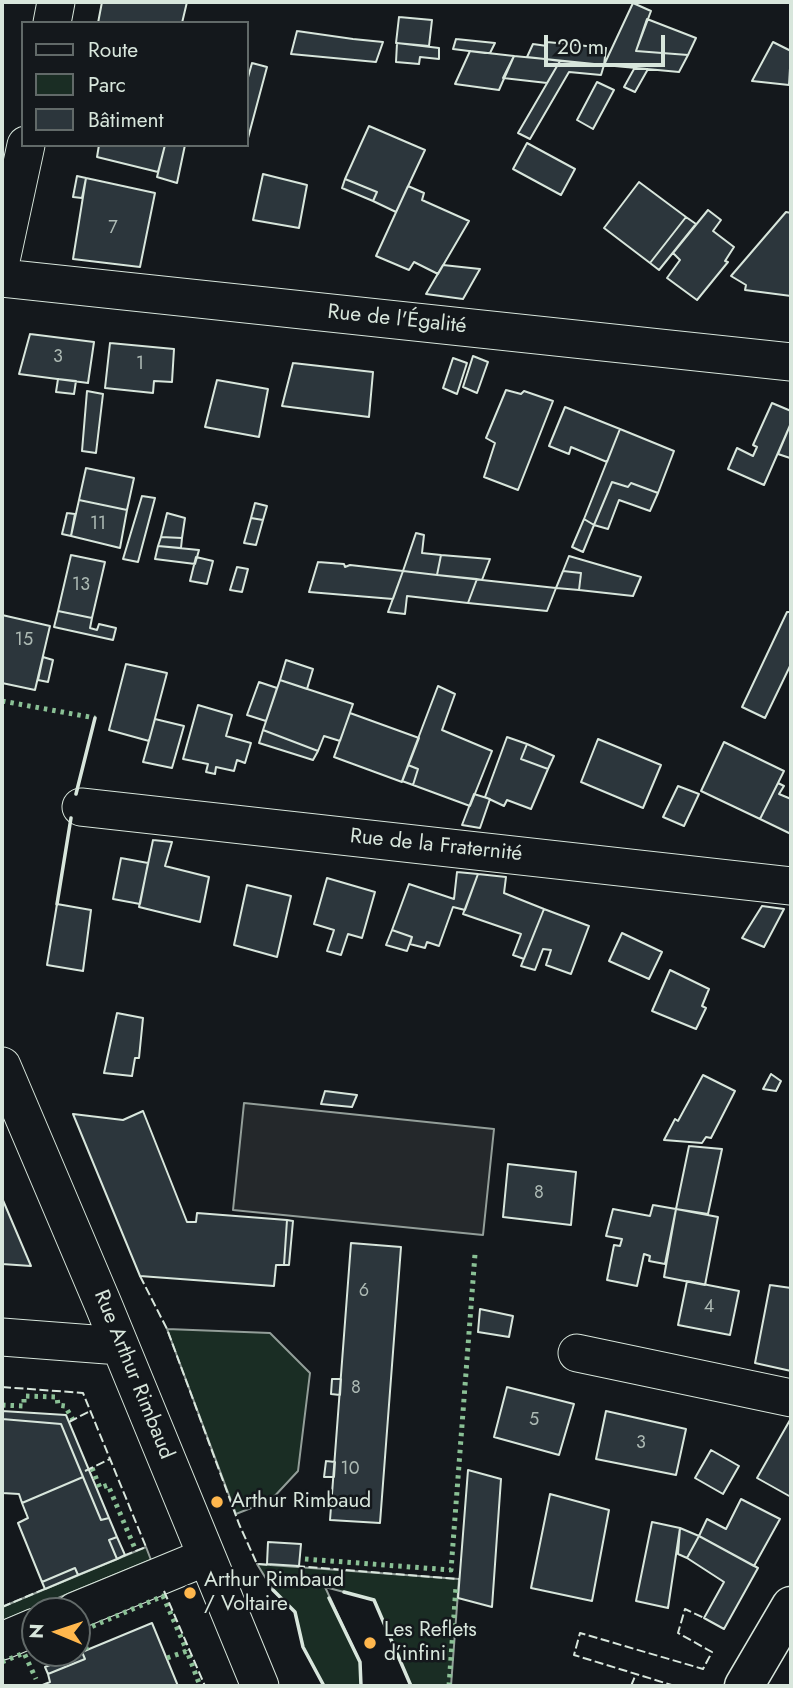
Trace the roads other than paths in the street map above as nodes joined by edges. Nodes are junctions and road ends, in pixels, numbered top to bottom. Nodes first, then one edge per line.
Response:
1 (57, 2) edge
2 (52, 21) edge
3 (17, 158) edge
4 (2, 256) edge
5 (2, 278) edge
6 (791, 362) edge
7 (81, 807) dead end
8 (791, 886) edge
9 (2, 1066) edge
10 (2, 1337) edge
11 (120, 1346) junction
12 (577, 1353) dead end
13 (791, 1398) edge
14 (206, 1556) junction
15 (91, 1604) edge
16 (791, 1606) edge
17 (21, 1634) edge
18 (2, 1641) edge
19 (260, 1686) edge
20 (744, 1686) edge

1 - 2 street
3 - 4 street
5 - 6 street, Rue de l'Égalité
7 - 8 street, Rue de la Fraternité
9 - 11 street, Rue Arthur Rimbaud
10 - 11 street
11 - 14 street, Rue Arthur Rimbaud
12 - 13 street
14 - 15 street
14 - 19 street, Rue Arthur Rimbaud
16 - 20 main road
17 - 18 street

